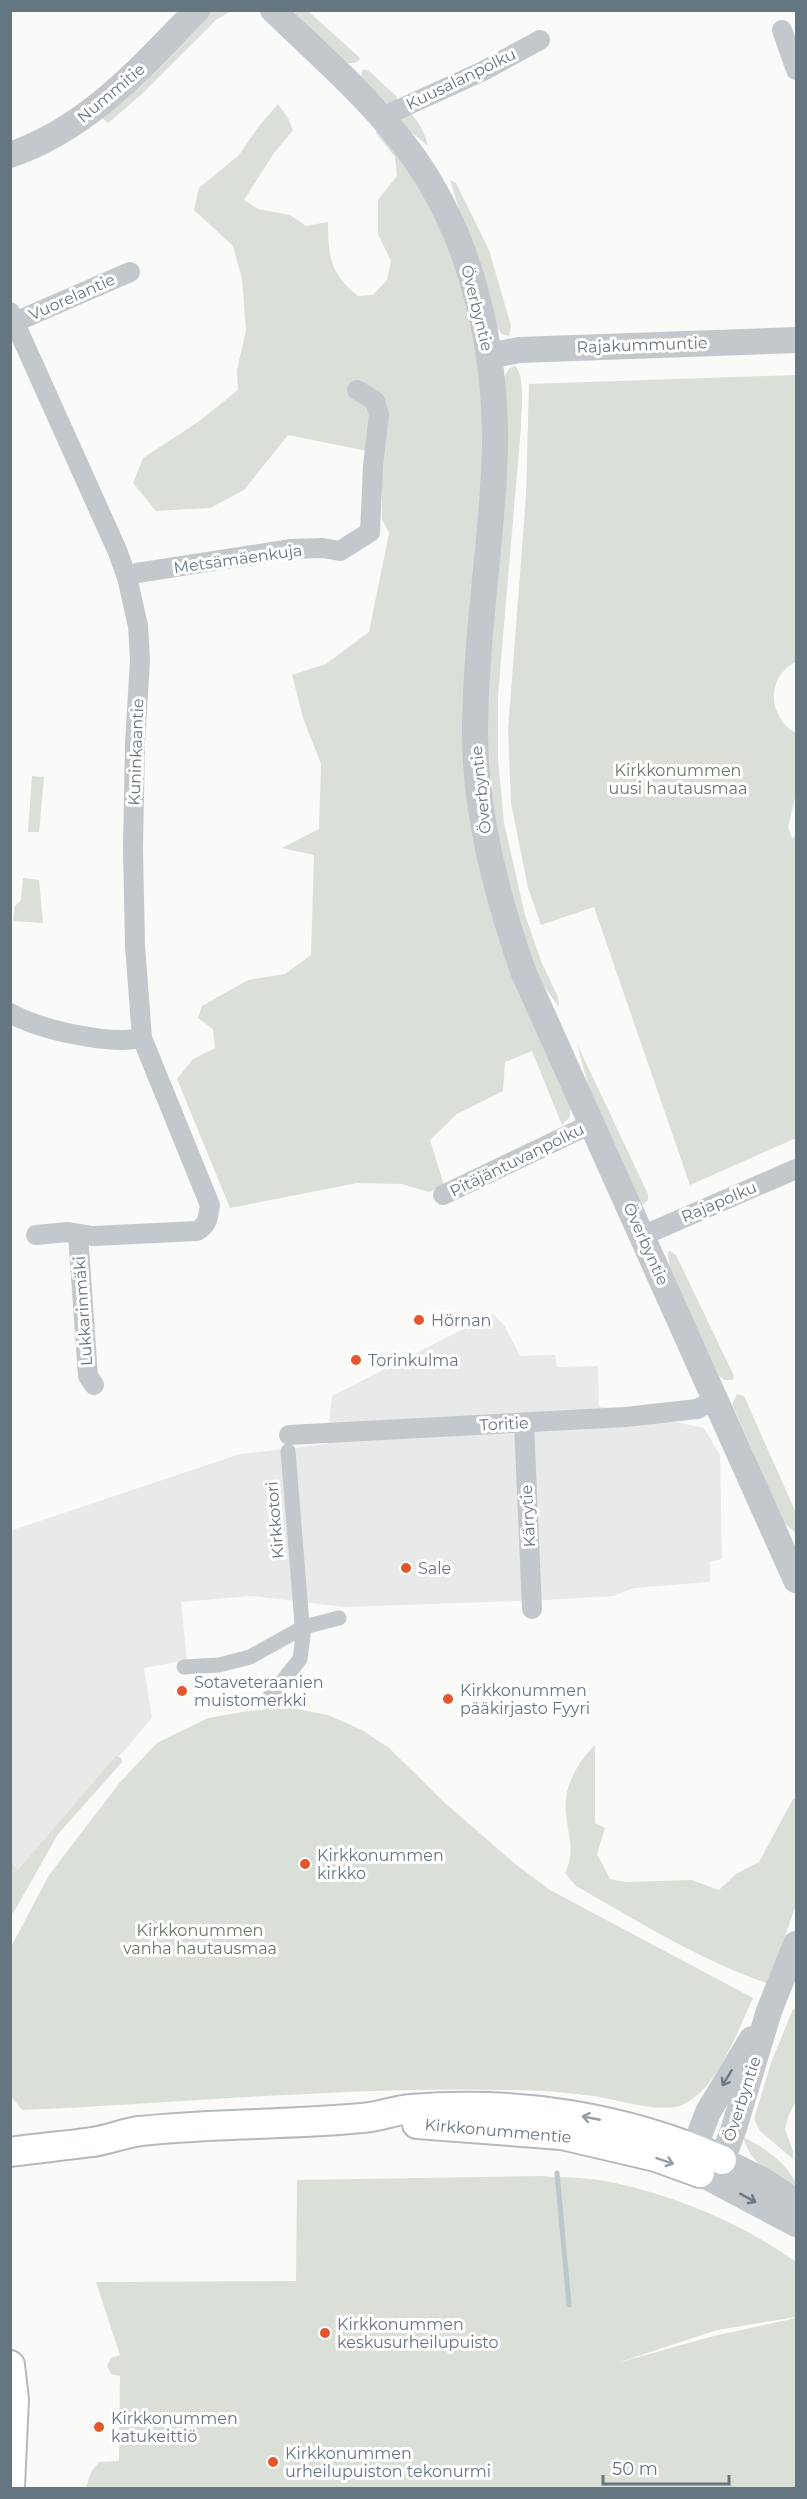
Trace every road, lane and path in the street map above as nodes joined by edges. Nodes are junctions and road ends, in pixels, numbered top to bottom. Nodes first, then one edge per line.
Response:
1 (197, 10) edge
2 (273, 10) edge
3 (782, 30) dead end
4 (540, 40) dead end
5 (796, 70) edge
6 (382, 117) junction
7 (10, 155) edge
8 (130, 272) dead end
9 (13, 317) edge
10 (796, 340) edge
11 (489, 356) junction
12 (357, 390) dead end
13 (127, 577) junction
14 (10, 1013) edge
15 (142, 1038) junction
16 (591, 1124) junction
17 (796, 1169) edge
18 (443, 1195) dead end
19 (210, 1205) joint
20 (78, 1234) junction
21 (36, 1235) dead end
22 (642, 1236) junction
23 (94, 1385) dead end
24 (717, 1400) junction
25 (524, 1423) junction
26 (288, 1443) joint
27 (796, 1574) edge
28 (532, 1609) dead end
29 (336, 1616) dead end
30 (303, 1625) junction
31 (184, 1667) dead end
32 (266, 1702) dead end
33 (796, 1944) edge
34 (10, 2132) edge
35 (138, 2132) junction
36 (10, 2152) edge
37 (705, 2160) junction
38 (796, 2202) edge
39 (796, 2224) edge
40 (10, 2365) edge
41 (10, 2486) edge

1 - 7 street, Nummitie
2 - 6 street, Överbyntie
3 - 5 street
4 - 6 street, Kuusalanpolku
6 - 11 street, Överbyntie
8 - 9 street, Vuorelantie
9 - 13 street, Kuninkaantie
10 - 11 street, Rajakummuntie
11 - 16 street, Överbyntie
12 - 13 street, Metsämäenkuja
13 - 15 street, Kuninkaantie
14 - 15 street
15 - 19 street, Kuninkaantie
16 - 18 street, Pitäjäntuvanpolku
16 - 22 street, Överbyntie
17 - 22 street, Rajapolku
19 - 20 street, Lukkarinmäki
20 - 21 street, Lukkarinmäki
20 - 23 street, Lukkarinmäki
22 - 24 street, Överbyntie
24 - 25 street, Toritie
24 - 27 street, Överbyntie
25 - 26 street, Toritie
25 - 28 street, Kärrytie
26 - 30 street, Kirkkotori
29 - 30 street
30 - 31 street
30 - 32 street
33 - 37 street, Överbyntie
34 - 35 main road, Kirkkonummentie
35 - 36 main road, Kirkkonummentie
35 - 37 main road, Kirkkonummentie
37 - 38 street
37 -> 39 street
40 - 41 main road

